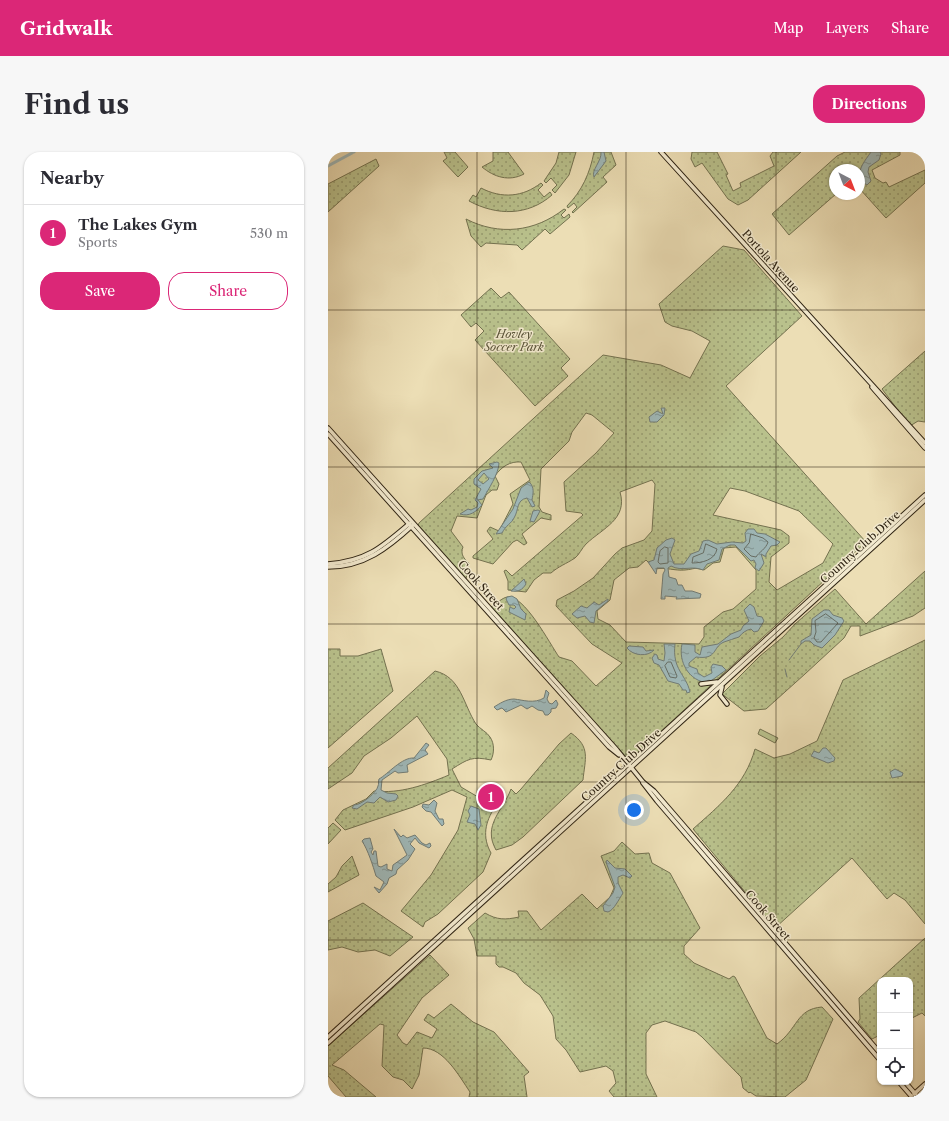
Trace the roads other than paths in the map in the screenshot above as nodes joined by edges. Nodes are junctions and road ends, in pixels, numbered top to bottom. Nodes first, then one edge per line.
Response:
1 (662, 152) edge
2 (868, 382) junction
3 (898, 417) junction
4 (910, 426) junction
5 (328, 428) edge
6 (328, 434) edge
7 (925, 443) edge
8 (925, 448) edge
9 (368, 478) junction
10 (378, 484) junction
11 (925, 495) edge
12 (925, 500) edge
13 (411, 524) junction
14 (438, 557) junction
15 (328, 564) edge
16 (852, 564) junction
17 (328, 567) edge
18 (843, 570) junction
19 (458, 573) junction
20 (834, 583) junction
21 (476, 598) junction
22 (489, 606) junction
23 (731, 674) junction
24 (701, 684) dead end
25 (728, 704) dead end
26 (620, 755) junction
27 (630, 766) junction
28 (643, 782) junction
29 (604, 786) junction
30 (593, 802) junction
31 (661, 805) junction
32 (669, 810) junction
33 (328, 1038) edge
34 (328, 1043) edge
35 (877, 1050) edge
36 (877, 1057) edge
37 (925, 1084) edge
38 (902, 1085) edge
39 (907, 1085) edge
40 (925, 1089) edge
41 (914, 1096) edge

1 - 2 main road, Portola Avenue
2 - 3 main road, Portola Avenue
2 - 4 main road, Portola Avenue
3 - 4 main road
3 - 8 main road, Portola Avenue
4 - 7 main road, Portola Avenue
5 - 10 main road, Cook Street
6 - 9 main road, Cook Street
9 - 10 main road
9 - 13 main road, Cook Street
10 - 13 main road, Cook Street
11 - 16 main road, Country Club Drive
12 - 16 main road, Country Club Drive
13 - 14 main road, Cook Street
13 - 15 main road
13 - 17 main road
13 - 19 main road, Cook Street
14 - 19 main road
14 - 21 main road, Cook Street
16 - 18 main road, Country Club Drive
16 - 20 main road, Country Club Drive
18 - 20 main road
18 - 23 main road, Country Club Drive
19 - 22 main road, Cook Street
20 - 23 main road, Country Club Drive
21 - 22 main road
21 - 26 main road, Cook Street
22 - 26 main road, Cook Street
23 - 24 main road
23 - 25 main road
23 - 27 main road, Country Club Drive
26 - 27 main road, Cook Street
27 - 28 main road, Cook Street
27 - 29 main road, Country Club Drive
27 - 30 main road, Country Club Drive
28 - 31 main road, Cook Street
28 - 32 main road, Cook Street
29 - 30 main road
29 - 33 main road, Country Club Drive
30 - 34 main road, Country Club Drive
31 - 32 main road
31 - 36 main road, Cook Street
32 - 35 main road, Cook Street
37 - 41 main road
38 - 41 main road
39 - 41 main road
40 - 41 main road

